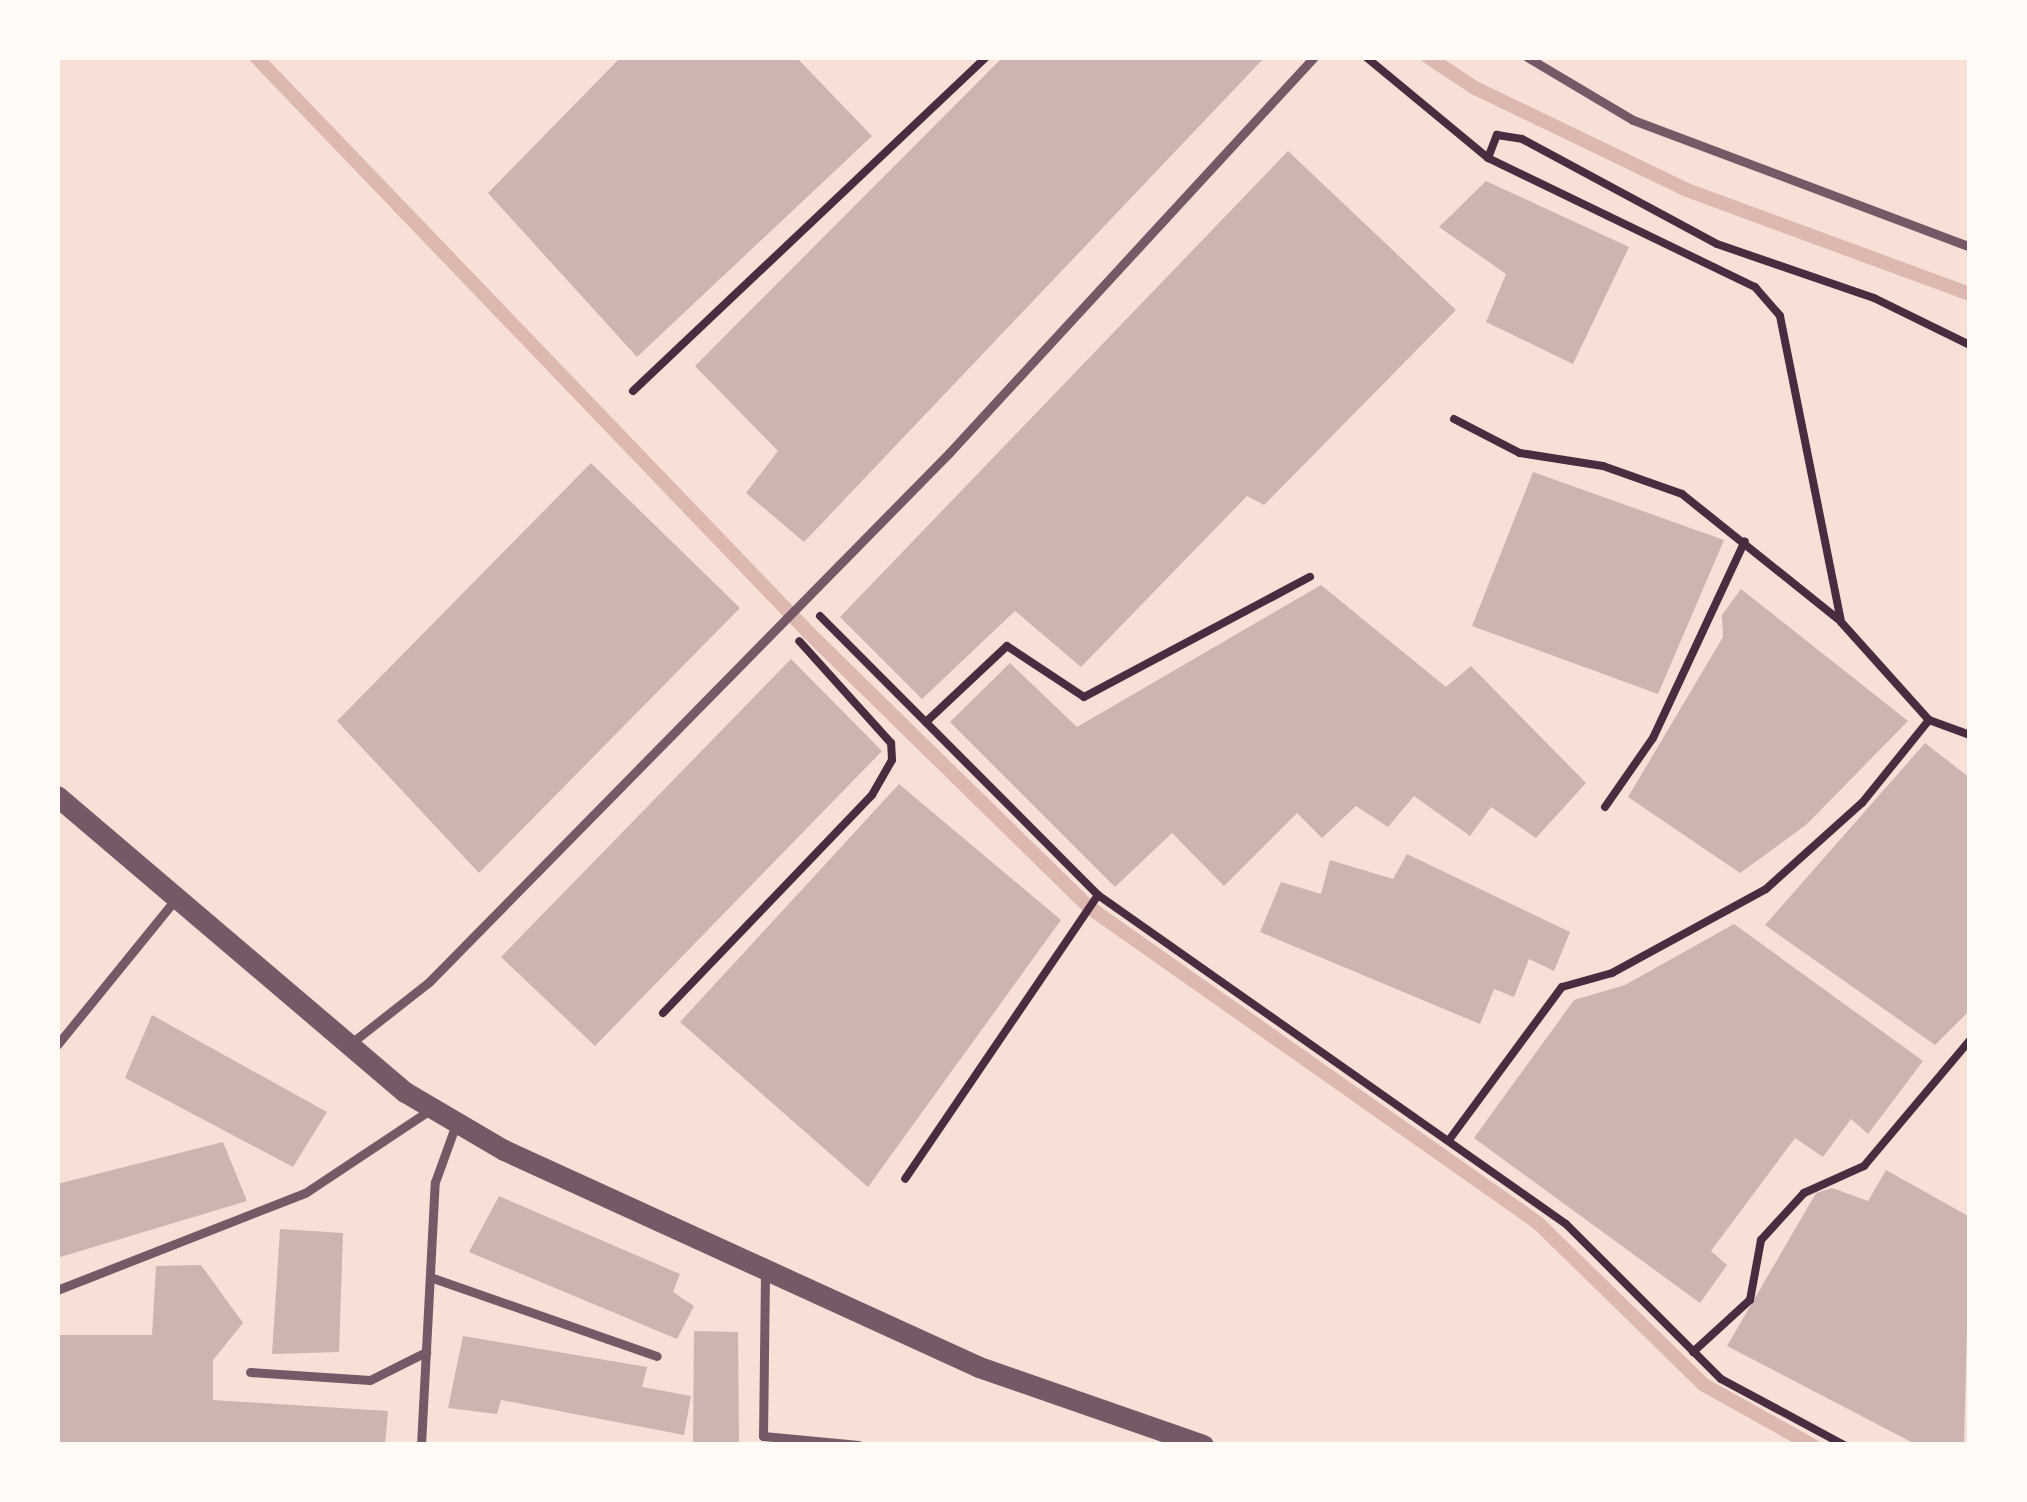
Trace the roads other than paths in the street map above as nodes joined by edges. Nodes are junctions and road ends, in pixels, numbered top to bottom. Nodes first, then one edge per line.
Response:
1 (1314, 57) edge
2 (1527, 57) edge
3 (1970, 247) edge
4 (57, 796) edge
5 (175, 900) junction
6 (349, 1045) junction
7 (57, 1046) edge
8 (433, 1108) junction
9 (457, 1122) junction
10 (765, 1269) junction
11 (430, 1277) junction
12 (57, 1289) edge
13 (426, 1352) junction
14 (657, 1356) dead end
15 (250, 1372) dead end
16 (421, 1445) edge
17 (859, 1445) edge
18 (1203, 1445) edge

1 - 6 lane
2 - 3 lane
4 - 5 street
5 - 6 street
5 - 7 lane
6 - 8 street
8 - 9 street
8 - 12 lane
9 - 10 street
9 - 11 lane
10 - 17 lane
10 - 18 street
11 - 13 lane
11 - 14 lane
13 - 15 lane
13 - 16 lane

